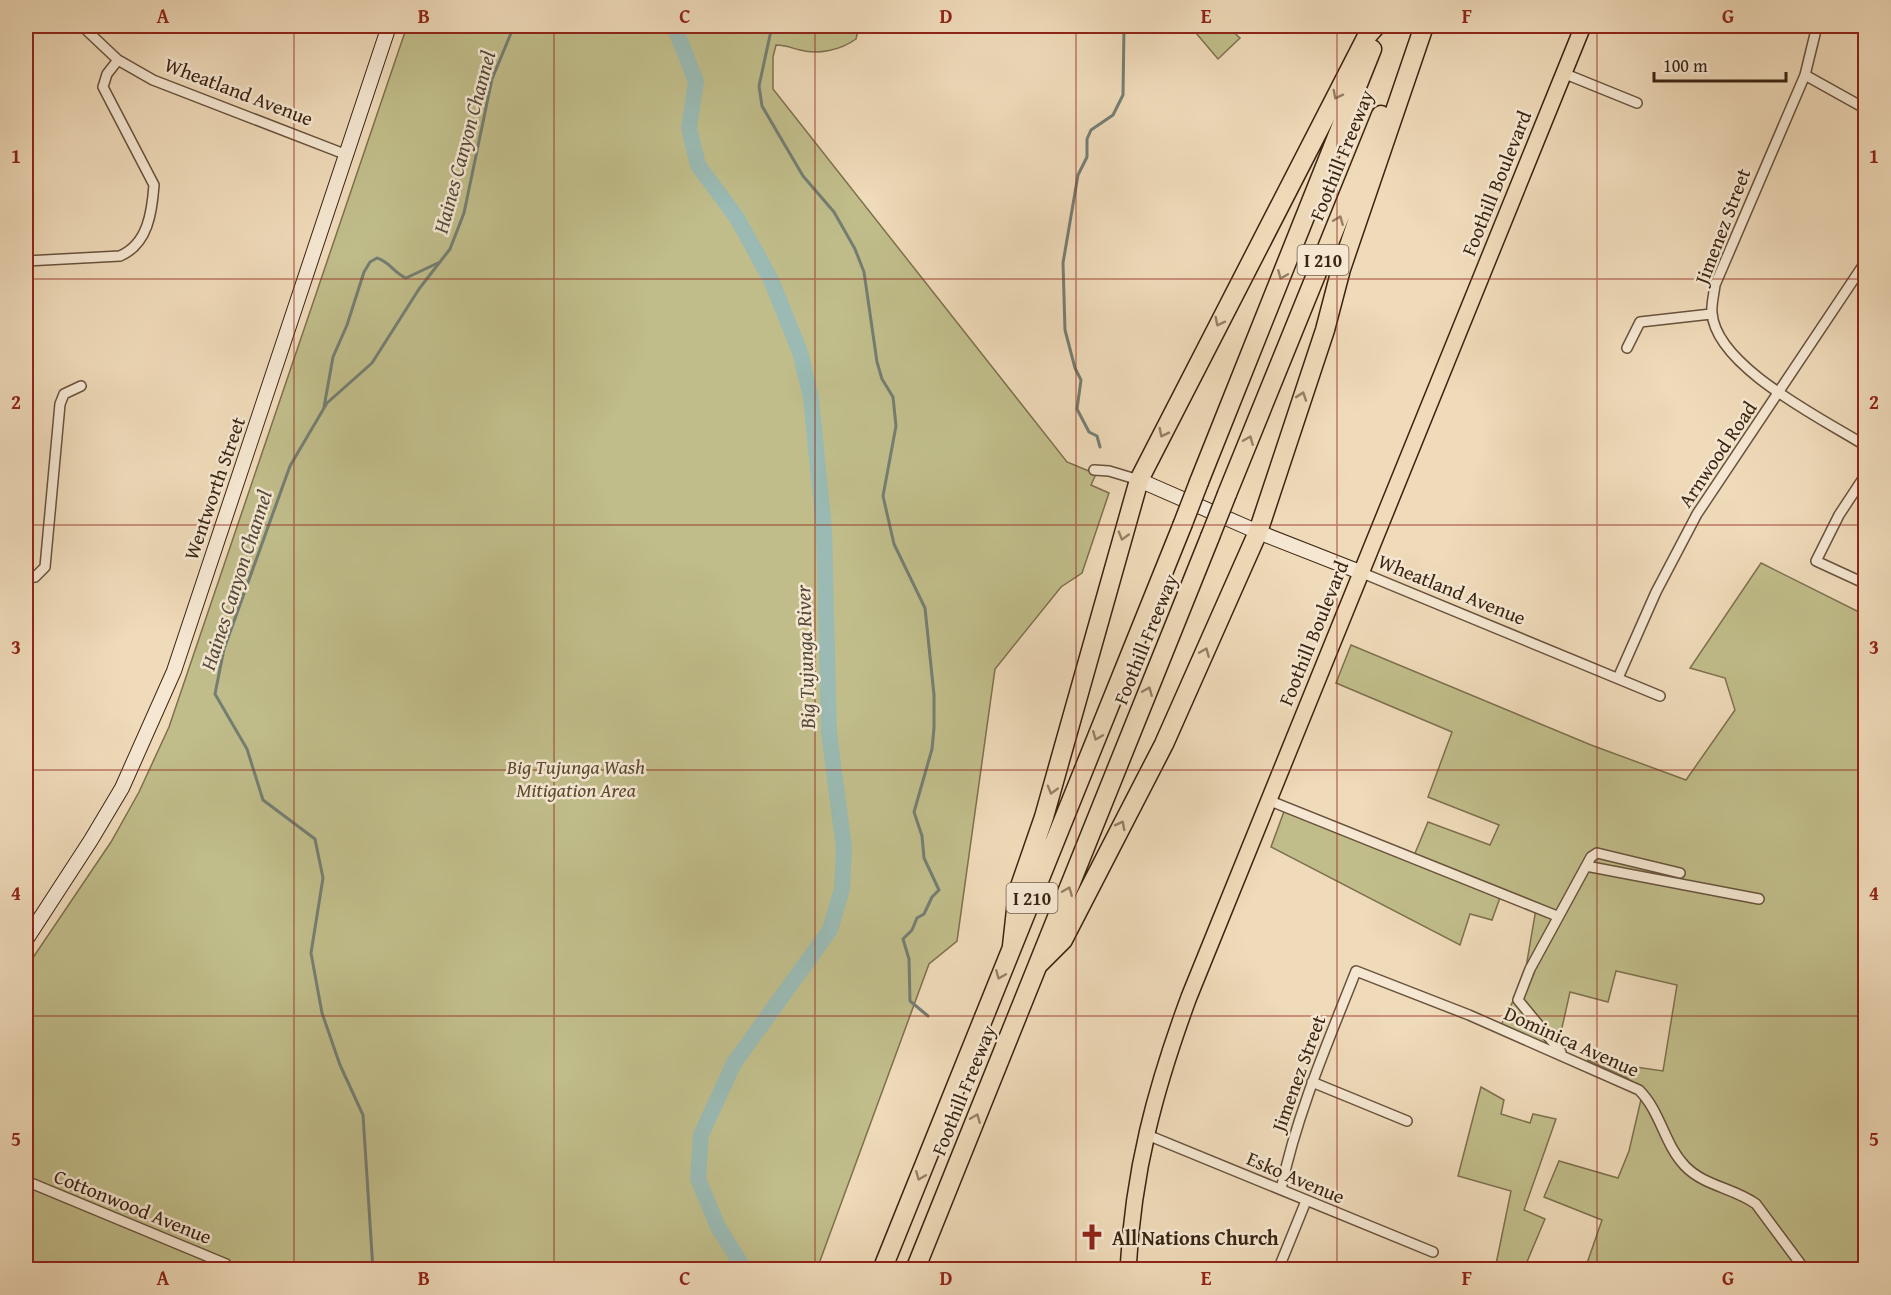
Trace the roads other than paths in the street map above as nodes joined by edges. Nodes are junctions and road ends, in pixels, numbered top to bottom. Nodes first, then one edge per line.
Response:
1 (82, 26) edge
2 (389, 26) edge
3 (1376, 26) edge
4 (1381, 26) edge
5 (1418, 26) edge
6 (1424, 26) edge
7 (1583, 26) edge
8 (1817, 26) edge
9 (118, 60) junction
10 (1563, 73) junction
11 (1805, 75) junction
12 (1637, 103) dead end
13 (1866, 109) edge
14 (347, 154) junction
15 (26, 261) edge
16 (1866, 261) edge
17 (1712, 314) junction
18 (1628, 348) dead end
19 (81, 386) dead end
20 (1780, 392) junction
21 (1866, 446) edge
22 (1094, 470) dead end
23 (1866, 474) edge
24 (1139, 480) junction
25 (1258, 532) junction
26 (1360, 572) junction
27 (26, 578) edge
28 (1866, 584) edge
29 (1618, 678) junction
30 (1660, 696) dead end
31 (1268, 800) junction
32 (1586, 866) junction
33 (1680, 873) dead end
34 (1759, 899) dead end
35 (1557, 916) junction
36 (26, 940) edge
37 (1012, 946) junction
38 (1038, 965) junction
39 (1356, 970) joint
40 (1563, 1055) junction
41 (1312, 1082) junction
42 (1407, 1121) dead end
43 (1145, 1134) junction
44 (26, 1181) edge
45 (1281, 1189) junction
46 (1306, 1201) junction
47 (1433, 1252) dead end
48 (226, 1264) dead end
49 (882, 1269) edge
50 (915, 1269) edge
51 (1128, 1269) edge
52 (1278, 1269) edge
53 (1805, 1269) edge

1 - 9 street, Wheatland Avenue
2 - 14 main road, Wentworth Street
3 -> 24 highway
4 -> 37 highway, Foothill Freeway / I 210, bridge
38 -> 5 highway, Foothill Freeway / I 210, bridge
25 -> 6 highway
7 - 10 main road, Foothill Boulevard
8 - 11 street, Jimenez Street
9 - 14 street, Wheatland Avenue
9 - 15 street
10 - 12 street
10 - 26 main road, Foothill Boulevard
11 - 13 street
11 - 17 street, Jimenez Street
14 - 36 main road, Wentworth Street
16 - 20 street, Arnwood Road
17 - 18 street
17 - 20 street, Jimenez Street
19 - 27 street
20 - 21 street, Jimenez Street
20 - 29 street, Arnwood Road
22 - 24 street, Wheatland Avenue
23 - 28 street
24 - 25 main road, Wheatland Avenue
24 -> 37 highway
25 - 26 main road, Wheatland Avenue
38 -> 25 highway
26 - 29 street, Wheatland Avenue
26 - 31 main road, Foothill Boulevard
29 - 30 street, Wheatland Avenue
31 - 35 street
31 - 43 main road, Foothill Boulevard
32 - 33 street
32 - 34 street
32 - 35 street
35 - 40 street
37 -> 49 highway, Foothill Freeway / I 210
50 -> 38 highway, Foothill Freeway / I 210
39 - 40 street, Dominica Avenue
39 - 41 street, Jimenez Street
40 - 53 street, Dominica Avenue
41 - 42 street
41 - 45 street, Jimenez Street
43 - 45 street, Esko Avenue
43 - 51 main road, Foothill Boulevard
44 - 48 street, Cottonwood Avenue
45 - 46 street, Esko Avenue
46 - 47 street, Esko Avenue
46 - 52 street

